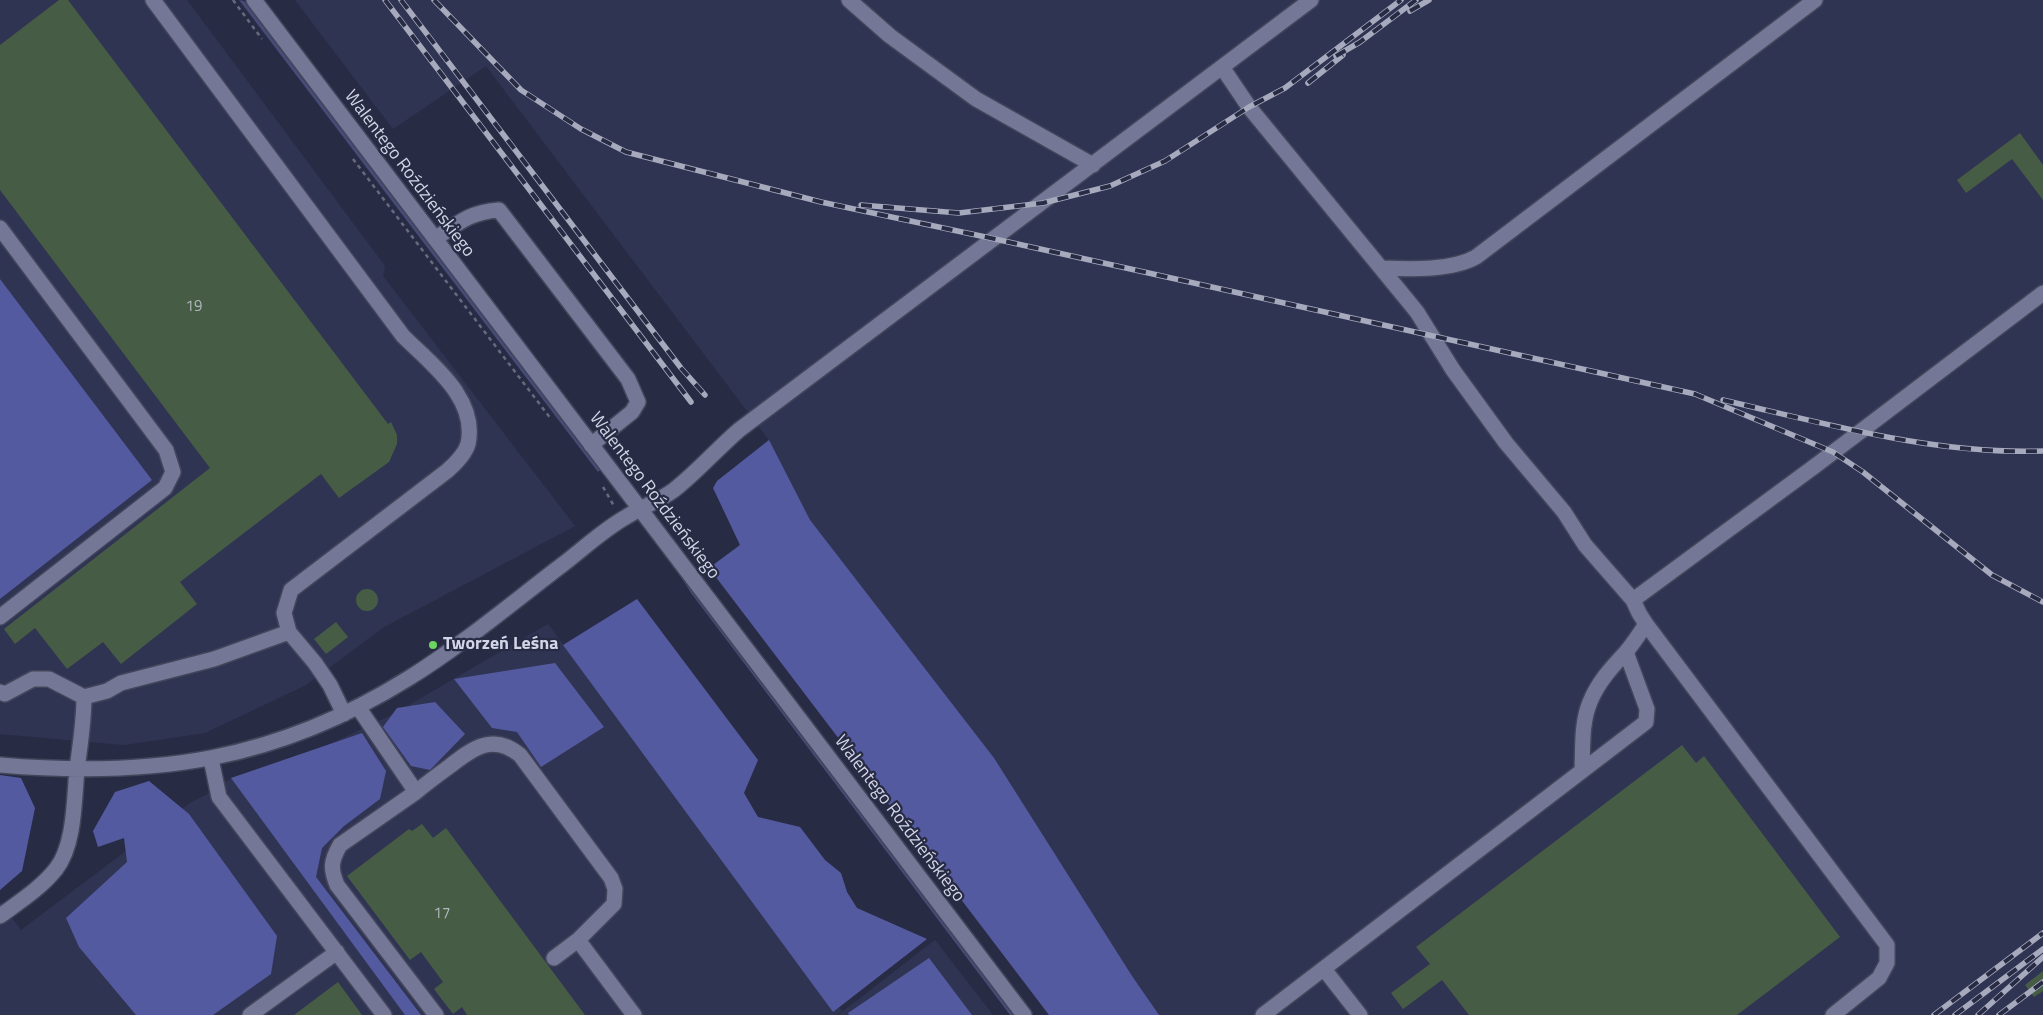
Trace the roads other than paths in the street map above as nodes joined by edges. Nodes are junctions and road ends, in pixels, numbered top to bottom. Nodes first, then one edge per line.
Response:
1 (153, 0) edge
2 (254, 0) edge
3 (849, 0) edge
4 (1311, 0) edge
5 (1815, 0) edge
6 (1222, 67) junction
7 (1093, 165) junction
8 (0, 228) edge
9 (435, 240) junction
10 (1381, 268) junction
11 (2043, 293) edge
12 (591, 445) junction
13 (641, 509) junction
14 (1633, 600) junction
15 (0, 617) edge
16 (1646, 624) junction
17 (289, 632) junction
18 (1626, 652) junction
19 (0, 692) edge
20 (84, 697) junction
21 (351, 711) junction
22 (210, 759) junction
23 (0, 765) edge
24 (77, 770) junction
25 (1582, 771) junction
26 (416, 792) junction
27 (0, 916) edge
28 (578, 940) junction
29 (337, 952) junction
30 (554, 958) dead end
31 (1324, 969) junction
32 (250, 1015) edge
33 (384, 1015) edge
34 (436, 1015) edge
35 (634, 1015) edge
36 (1024, 1015) edge
37 (1263, 1015) edge
38 (1360, 1015) edge
39 (1833, 1015) edge

1 - 17 street
2 - 9 street, Walentego Roździeńskiego
3 - 7 street
4 - 6 street
5 - 10 street
6 - 7 street
6 - 10 street
7 - 13 street
8 - 15 street
9 - 12 street, Walentego Roździeńskiego
9 - 12 street
10 - 14 street
11 - 14 street
12 - 13 street, Walentego Roździeńskiego
13 - 21 street
13 - 36 street, Walentego Roździeńskiego
14 - 16 street
16 - 18 street
16 - 39 street
17 - 20 street
17 - 21 street
18 - 25 street
18 - 25 street
19 - 20 street
20 - 24 street
21 - 22 street
21 - 26 street
22 - 24 street
22 - 29 street
23 - 24 street
24 - 27 street
25 - 31 street
26 - 28 street
26 - 34 street
28 - 30 street
28 - 35 street
29 - 32 street
29 - 33 street
31 - 37 street
31 - 38 street

